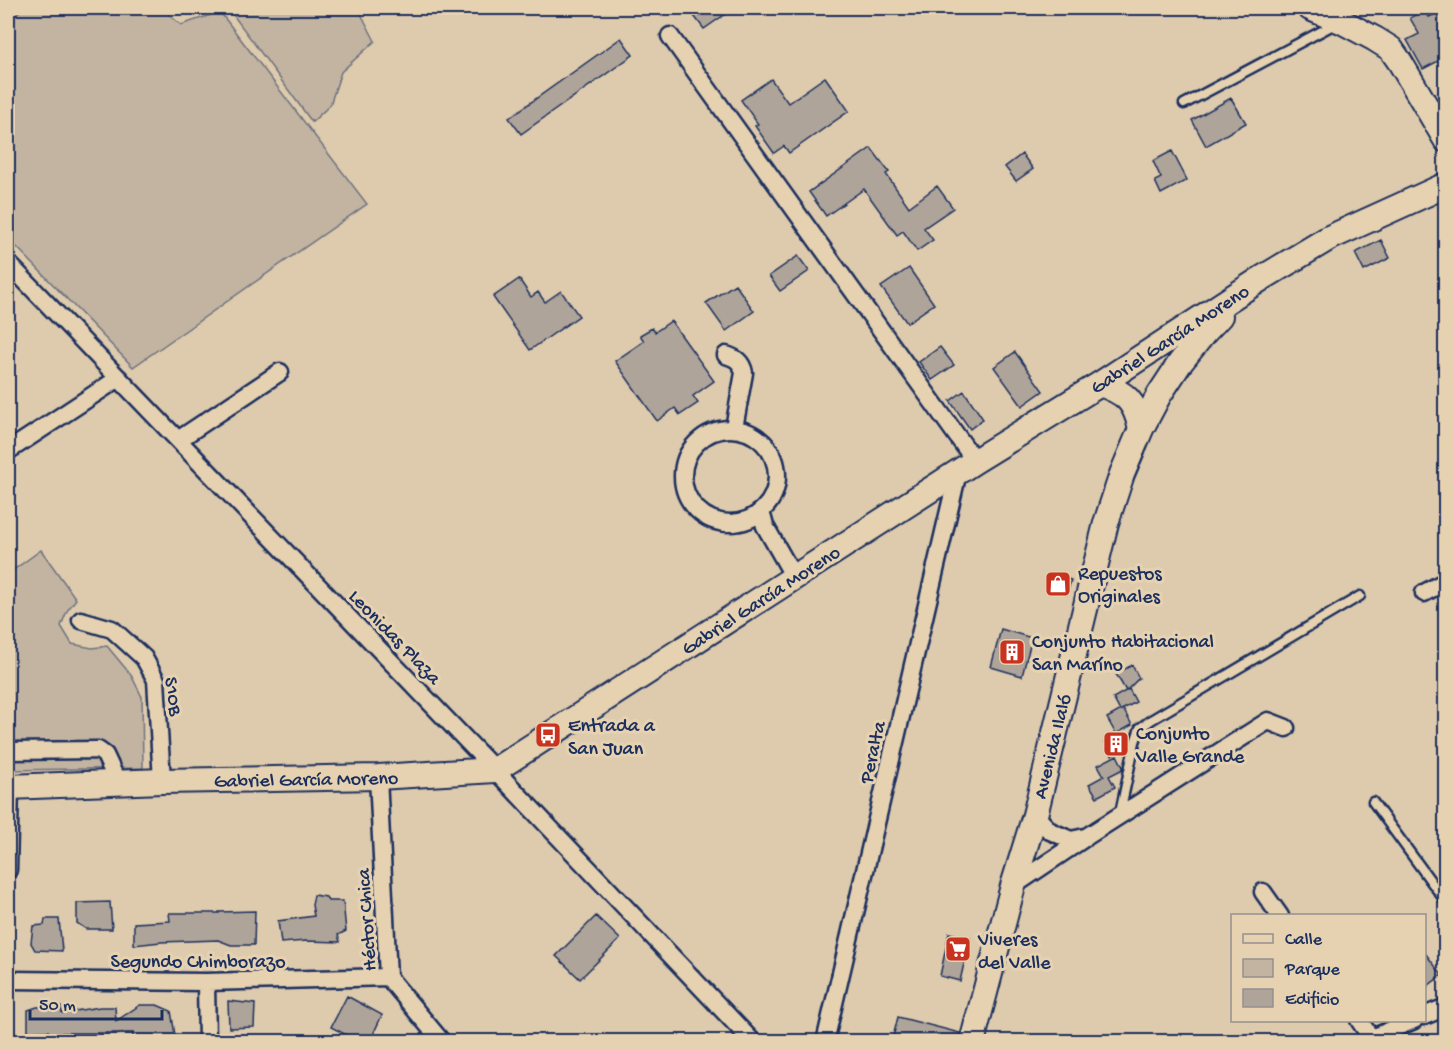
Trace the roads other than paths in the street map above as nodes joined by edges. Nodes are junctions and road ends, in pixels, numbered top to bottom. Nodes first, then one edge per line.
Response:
1 (1310, 8) edge
2 (1341, 21) junction
3 (670, 36) dead end
4 (1184, 104) dead end
5 (1446, 140) edge
6 (1446, 185) edge
7 (8, 263) edge
8 (1259, 280) junction
9 (726, 355) dead end
10 (280, 372) dead end
11 (119, 378) junction
12 (1100, 384) junction
13 (734, 428) junction
14 (1141, 429) junction
15 (178, 440) junction
16 (8, 451) edge
17 (966, 466) junction
18 (761, 512) junction
19 (794, 578) junction
20 (1446, 581) edge
21 (1424, 593) dead end
22 (1360, 596) dead end
23 (81, 620) dead end
24 (1286, 728) dead end
25 (8, 751) edge
26 (495, 770) junction
27 (378, 777) junction
28 (162, 781) junction
29 (118, 783) junction
30 (9, 787) edge
31 (1373, 802) dead end
32 (1035, 815) junction
33 (1119, 816) junction
34 (1086, 837) junction
35 (8, 870) edge
36 (1013, 886) junction
37 (1263, 892) dead end
38 (1446, 902) edge
39 (1279, 914) edge
40 (388, 977) junction
41 (8, 980) edge
42 (206, 982) junction
43 (1446, 1007) edge
44 (1426, 1016) edge
45 (1360, 1022) edge
46 (1409, 1022) edge
47 (1367, 1040) edge
48 (207, 1041) edge
49 (442, 1041) edge
50 (753, 1041) edge
51 (825, 1041) edge
52 (972, 1041) edge

1 - 2 street
2 - 4 lane
2 - 5 street
3 - 17 street
6 - 8 street, Gabriel García Moreno
7 - 11 street, Leonidas Plaza
8 - 12 street, Gabriel García Moreno
8 - 14 street, Avenida Ilaló
9 - 13 street
10 - 15 street
11 - 15 street, Leonidas Plaza
11 - 16 street
12 - 14 street
12 - 17 street, Gabriel García Moreno
13 - 18 street
13 - 18 street
14 - 32 street, Avenida Ilaló
15 - 26 street, Leonidas Plaza
17 - 19 street, Gabriel García Moreno
17 - 51 street, Peralta
18 - 19 street
19 - 26 street, Gabriel García Moreno
20 - 21 street
22 - 33 lane
23 - 28 street, S10B
24 - 33 street
25 - 29 street
26 - 27 street, Gabriel García Moreno
26 - 50 street, Leonidas Plaza
27 - 28 street, Gabriel García Moreno
27 - 40 street, Héctor Chica
28 - 29 street, Gabriel García Moreno
29 - 30 street, Gabriel García Moreno
30 - 35 street
31 - 38 lane
32 - 34 street
32 - 36 street, Avenida Ilaló
33 - 34 street
34 - 36 street
36 - 52 street, Avenida Ilaló
37 - 39 street
40 - 42 street, Segundo Chimborazo
40 - 49 street, Héctor Chica
41 - 42 street, Segundo Chimborazo
42 - 48 street
43 - 44 street
45 - 47 street
46 - 47 street

